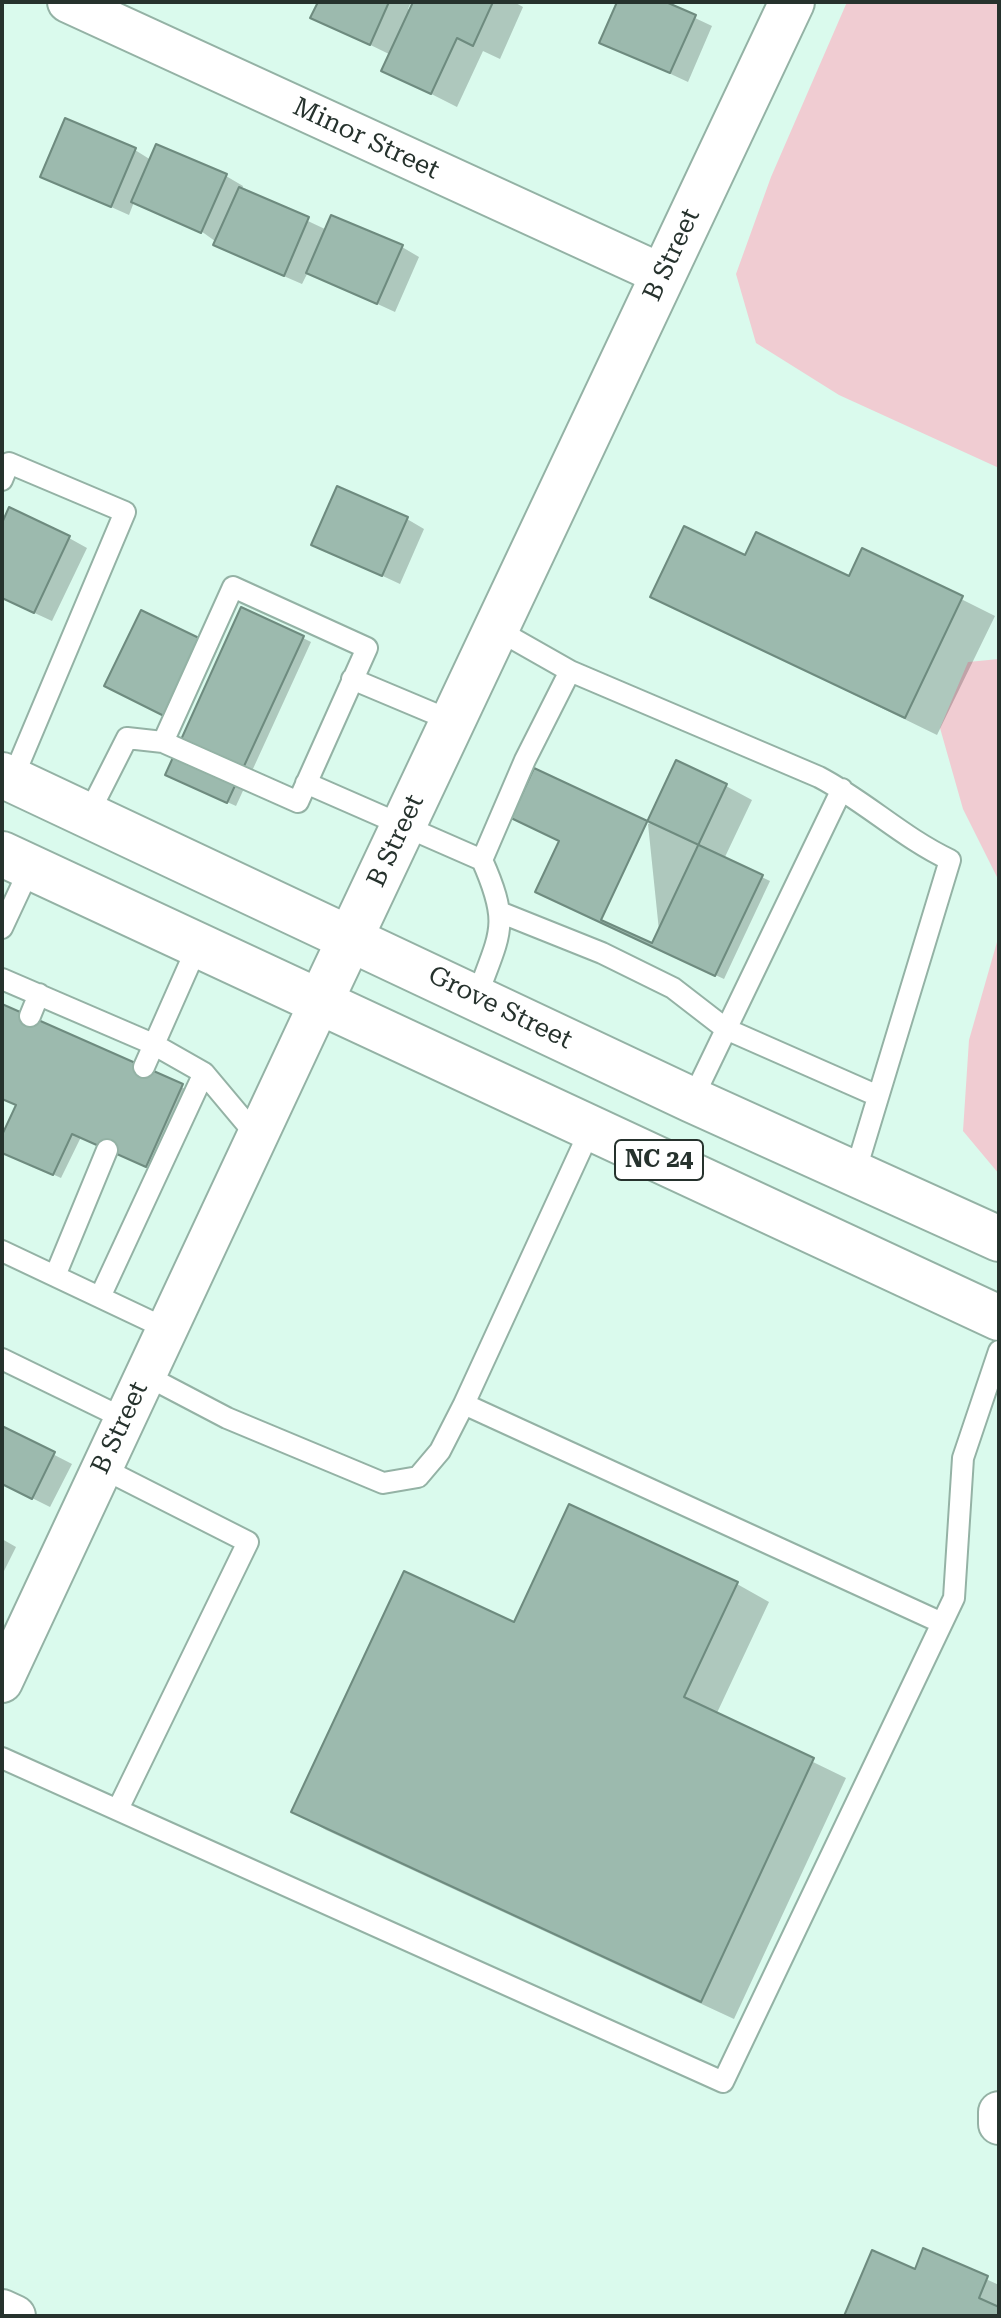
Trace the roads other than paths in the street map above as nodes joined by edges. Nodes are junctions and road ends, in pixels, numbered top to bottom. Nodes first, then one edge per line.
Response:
1 (68, 2) edge
2 (792, 2) edge
3 (663, 275) junction
4 (2, 480) edge
5 (496, 629) junction
6 (570, 671) junction
7 (352, 679) junction
8 (452, 721) junction
9 (163, 742) junction
10 (7, 778) edge
11 (306, 783) junction
12 (842, 789) junction
13 (88, 815) junction
14 (402, 827) junction
15 (482, 860) junction
16 (16, 861) edge
17 (502, 913) junction
18 (2, 928) edge
19 (350, 937) junction
20 (198, 945) junction
21 (2, 979) edge
22 (39, 994) junction
23 (477, 996) junction
24 (320, 1002) junction
25 (30, 1016) dead end
26 (726, 1029) junction
27 (153, 1044) junction
28 (144, 1067) dead end
29 (204, 1073) junction
30 (878, 1096) junction
31 (692, 1100) junction
32 (591, 1128) junction
33 (256, 1135) junction
34 (107, 1150) dead end
35 (855, 1173) junction
36 (999, 1239) edge
37 (2, 1251) edge
38 (55, 1276) junction
39 (100, 1297) junction
40 (999, 1318) edge
41 (167, 1329) junction
42 (999, 1351) edge
43 (2, 1359) edge
44 (145, 1375) junction
45 (464, 1404) junction
46 (125, 1419) junction
47 (102, 1468) junction
48 (942, 1623) junction
49 (2, 1682) edge
50 (2, 1758) edge
51 (118, 1809) junction
52 (999, 2112) edge
53 (999, 2124) edge
54 (2, 2310) edge
55 (15, 2316) edge

1 - 3 street, Minor Street
2 - 3 main road, B Street
3 - 5 main road, B Street
4 - 10 lane
5 - 6 lane
5 - 8 main road, B Street
6 - 12 lane
6 - 15 lane
7 - 8 lane
7 - 9 lane
7 - 11 lane
8 - 14 main road, B Street
9 - 11 lane
9 - 13 lane
10 - 13 main road, Grove Street / NC 24
11 - 14 lane
12 - 26 lane
12 - 30 lane
13 - 19 main road, Grove Street / NC 24
14 - 15 lane
14 - 19 main road, B Street
15 - 17 lane
16 - 18 lane
16 - 20 main road, NC 24
17 - 23 lane
17 - 26 lane
19 - 23 main road, Grove Street / NC 24
19 - 24 main road, B Street
20 - 24 main road, NC 24
20 - 27 lane
21 - 22 lane
22 - 25 lane
22 - 27 lane
23 - 31 main road, Grove Street / NC 24
24 - 32 main road, NC 24
24 - 33 street, B Street
26 - 30 lane
26 - 31 lane
27 - 28 lane
27 - 29 lane
29 - 33 lane
29 - 39 lane
30 - 35 lane
31 - 35 main road, Grove Street / NC 24
32 - 40 main road, NC 24
32 - 45 lane
33 - 41 street, B Street
34 - 38 lane
35 - 36 main road, Grove Street / NC 24
37 - 38 lane
38 - 39 lane
39 - 41 lane
41 - 44 street, B Street
42 - 48 lane
43 - 46 lane
44 - 45 lane
44 - 46 street, B Street
45 - 48 lane
46 - 47 street, B Street
47 - 49 street, B Street
47 - 51 lane
48 - 51 lane
50 - 51 lane
52 - 53 street
54 - 55 street

